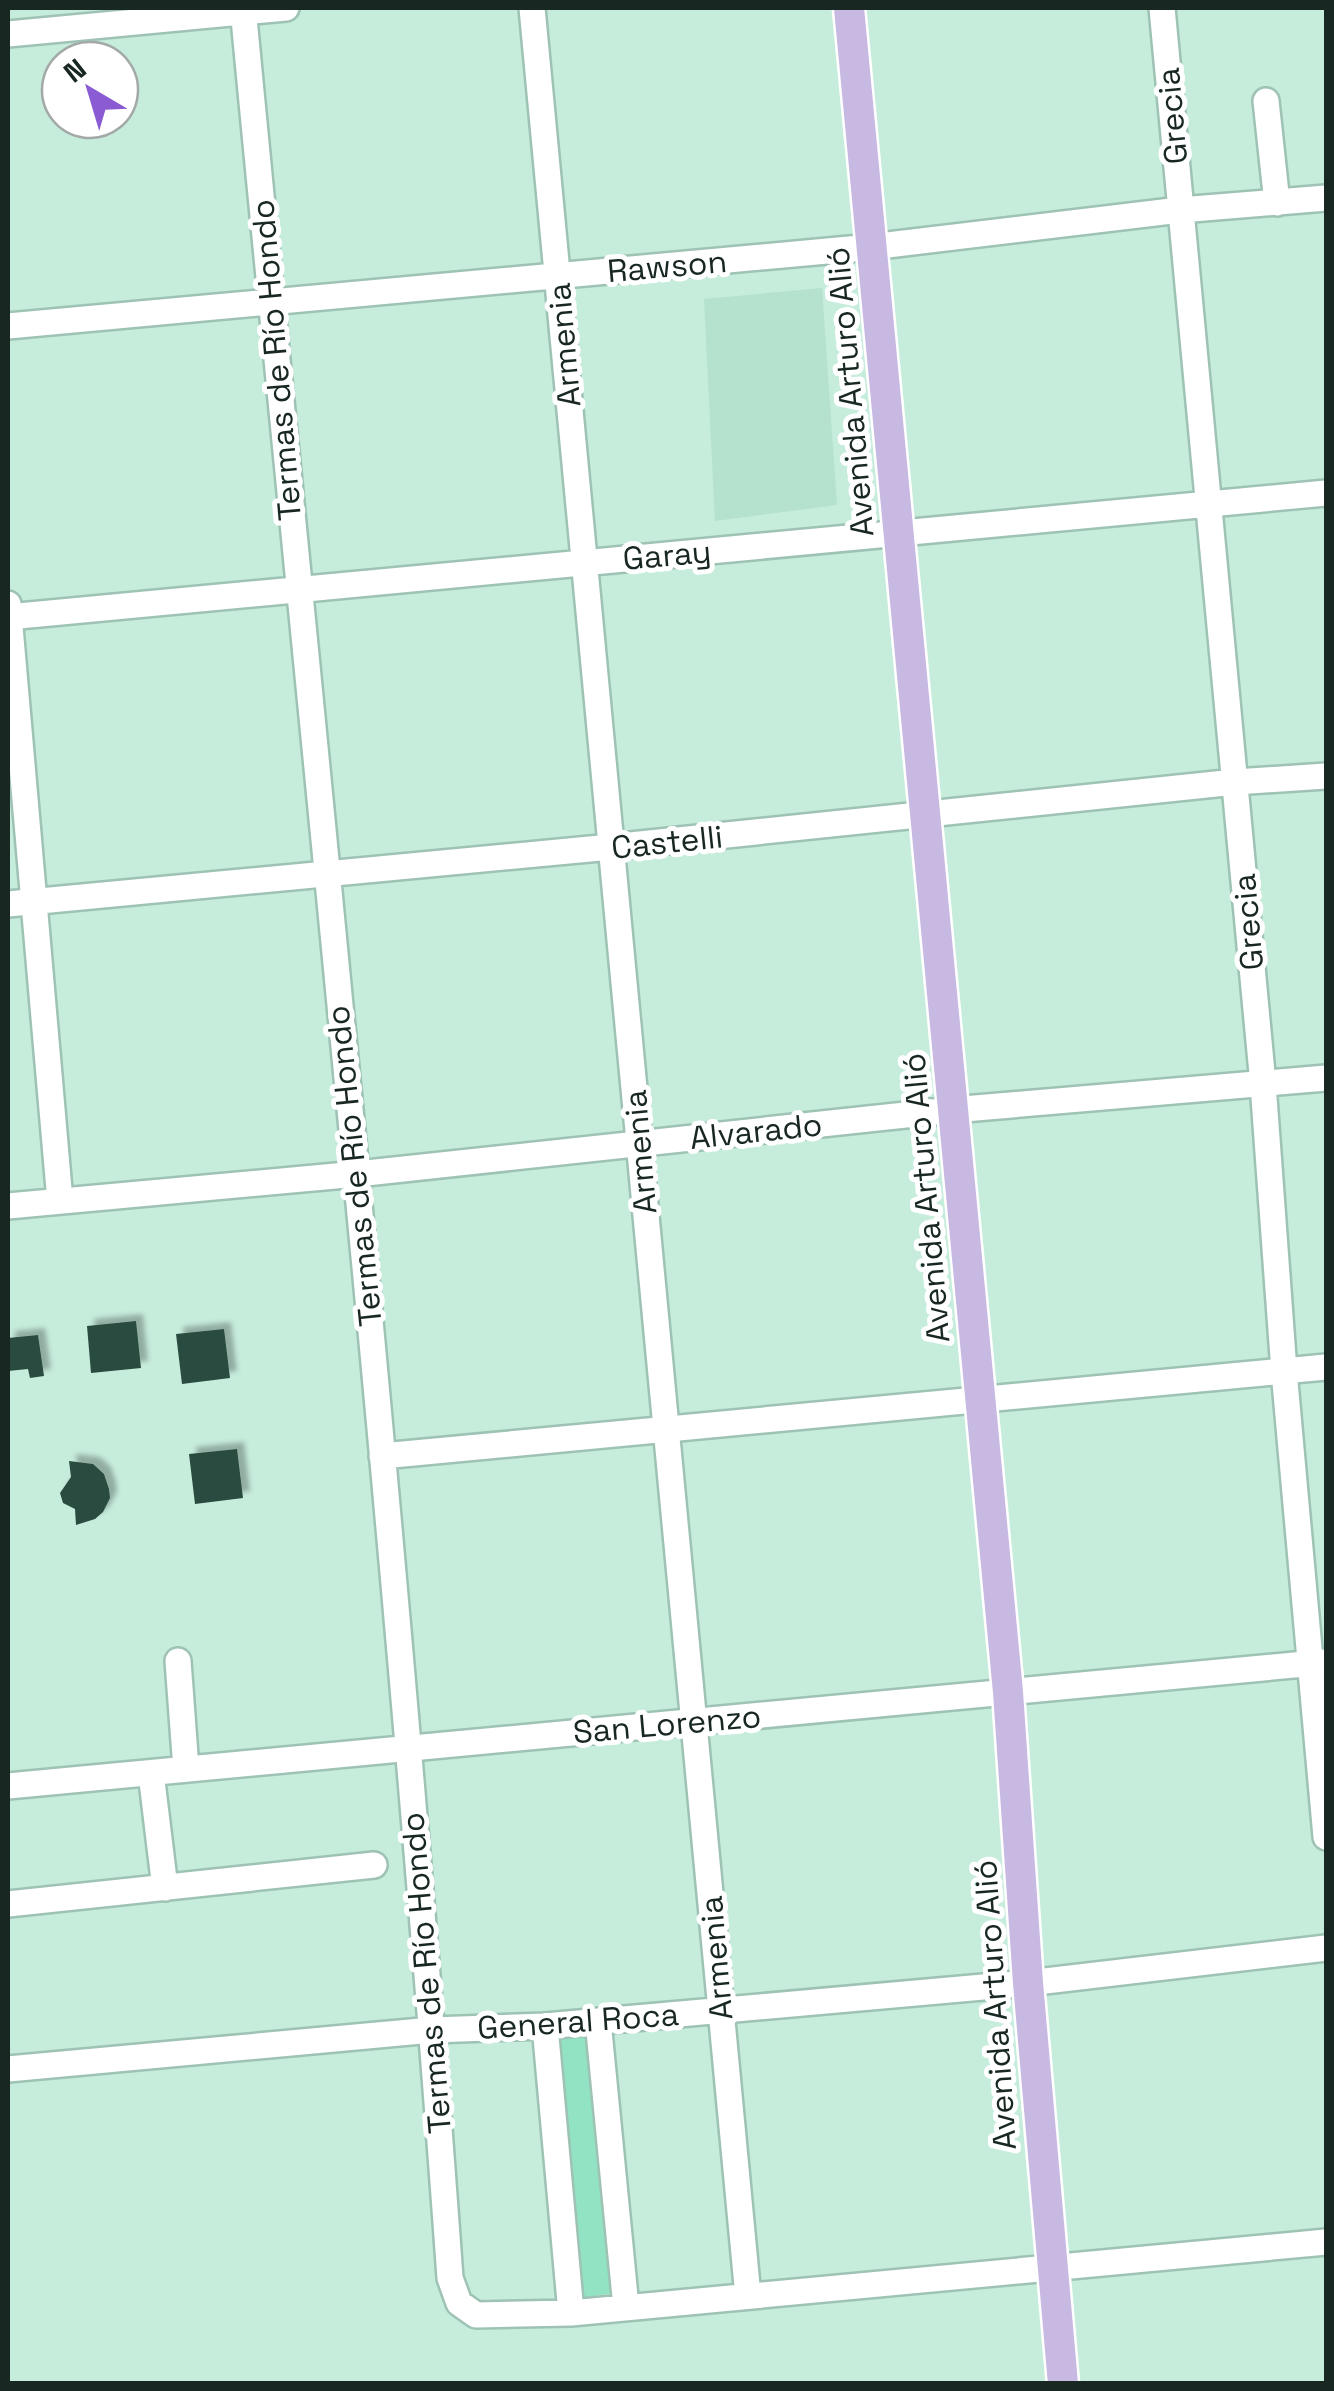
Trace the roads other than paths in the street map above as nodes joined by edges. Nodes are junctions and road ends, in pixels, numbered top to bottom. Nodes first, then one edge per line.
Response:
1 (286, 8) edge
2 (532, 8) edge
3 (849, 8) edge
4 (1162, 8) edge
5 (243, 10) edge
6 (8, 34) edge
7 (1266, 102) dead end
8 (1326, 198) edge
9 (1277, 203) junction
10 (1180, 210) junction
11 (871, 247) junction
12 (557, 276) junction
13 (271, 303) junction
14 (8, 326) edge
15 (1326, 493) edge
16 (1208, 504) junction
17 (898, 533) junction
18 (584, 563) junction
19 (298, 590) junction
20 (8, 604) edge
21 (8, 617) edge
22 (1326, 776) edge
23 (1235, 782) junction
24 (925, 816) junction
25 (611, 847) junction
26 (325, 876) junction
27 (20, 903) edge
28 (1326, 1078) edge
29 (1263, 1084) junction
30 (952, 1110) junction
31 (639, 1144) junction
32 (356, 1174) junction
33 (60, 1200) junction
34 (8, 1206) edge
35 (1326, 1367) edge
36 (1284, 1371) junction
37 (980, 1400) junction
38 (666, 1429) junction
39 (382, 1456) junction
40 (178, 1661) dead end
41 (1319, 1662) edge
42 (1008, 1692) junction
43 (694, 1722) junction
44 (407, 1748) junction
45 (186, 1769) junction
46 (151, 1773) junction
47 (8, 1786) edge
48 (1326, 1837) edge
49 (374, 1865) dead end
50 (165, 1888) junction
51 (8, 1904) edge
52 (1326, 1948) edge
53 (1028, 1982) junction
54 (722, 2010) junction
55 (598, 2021) junction
56 (545, 2026) junction
57 (432, 2030) junction
58 (8, 2069) edge
59 (1326, 2242) edge
60 (1052, 2268) junction
61 (748, 2296) junction
62 (626, 2307) junction
63 (570, 2312) junction
64 (1062, 2384) edge

1 - 5 street
2 - 12 street, Armenia
3 - 11 main road, Avenida Arturo Alió
4 - 10 street, Grecia
5 - 6 street
5 - 13 street, Termas de Río Hondo
7 - 9 street
8 - 9 street, Rawson
9 - 10 street, Rawson
10 - 11 street, Rawson
10 - 16 street, Grecia
11 - 12 street, Rawson
11 - 17 main road, Avenida Arturo Alió
12 - 13 street, Rawson
12 - 18 street, Armenia
13 - 14 street, Rawson
13 - 19 street, Termas de Río Hondo
15 - 16 street, Garay
16 - 17 street, Garay
16 - 23 street, Grecia
17 - 18 street, Garay
17 - 24 main road, Avenida Arturo Alió
18 - 19 street, Garay
18 - 25 street, Armenia
19 - 21 street, Garay
19 - 26 street, Termas de Río Hondo
20 - 21 street
21 - 27 street
22 - 23 street, Castelli
23 - 24 street, Castelli
23 - 29 street, Grecia
24 - 25 street, Castelli
24 - 30 main road, Avenida Arturo Alió
25 - 26 street, Castelli
25 - 31 street, Armenia
26 - 27 street, Castelli
26 - 32 street, Termas de Río Hondo
27 - 33 street
28 - 29 street, Alvarado
29 - 30 street, Alvarado
29 - 36 street, Grecia
30 - 31 street, Alvarado
30 - 37 main road, Avenida Arturo Alió
31 - 32 street, Alvarado
31 - 38 street, Armenia
32 - 33 street, Alvarado
32 - 39 street, Termas de Río Hondo
33 - 34 street, Alvarado
35 - 36 street
36 - 37 street
36 - 41 street, Grecia
37 - 38 street
37 - 42 main road, Avenida Arturo Alió
38 - 39 street
38 - 43 street, Armenia
39 - 44 street, Termas de Río Hondo
40 - 45 street
41 - 42 street, San Lorenzo
41 - 48 street, Grecia
42 - 43 street, San Lorenzo
42 - 53 main road, Avenida Arturo Alió
43 - 44 street, San Lorenzo
43 - 54 street, Armenia
44 - 45 street, San Lorenzo
44 - 57 street, Termas de Río Hondo
45 - 46 street, San Lorenzo
46 - 47 street, San Lorenzo
46 - 50 street
49 - 50 street
50 - 51 street
52 - 53 street, General Roca
53 - 54 street, General Roca
53 - 60 main road, Avenida Arturo Alió
54 - 55 street, General Roca
54 - 61 street, Armenia
55 - 56 street, General Roca
55 - 62 street
56 - 57 street, General Roca
56 - 63 street
57 - 58 street, General Roca
57 - 63 street, Termas de Río Hondo
59 - 60 street
60 - 61 street
60 - 64 main road, Avenida Arturo Alió
61 - 62 street
62 - 63 street

